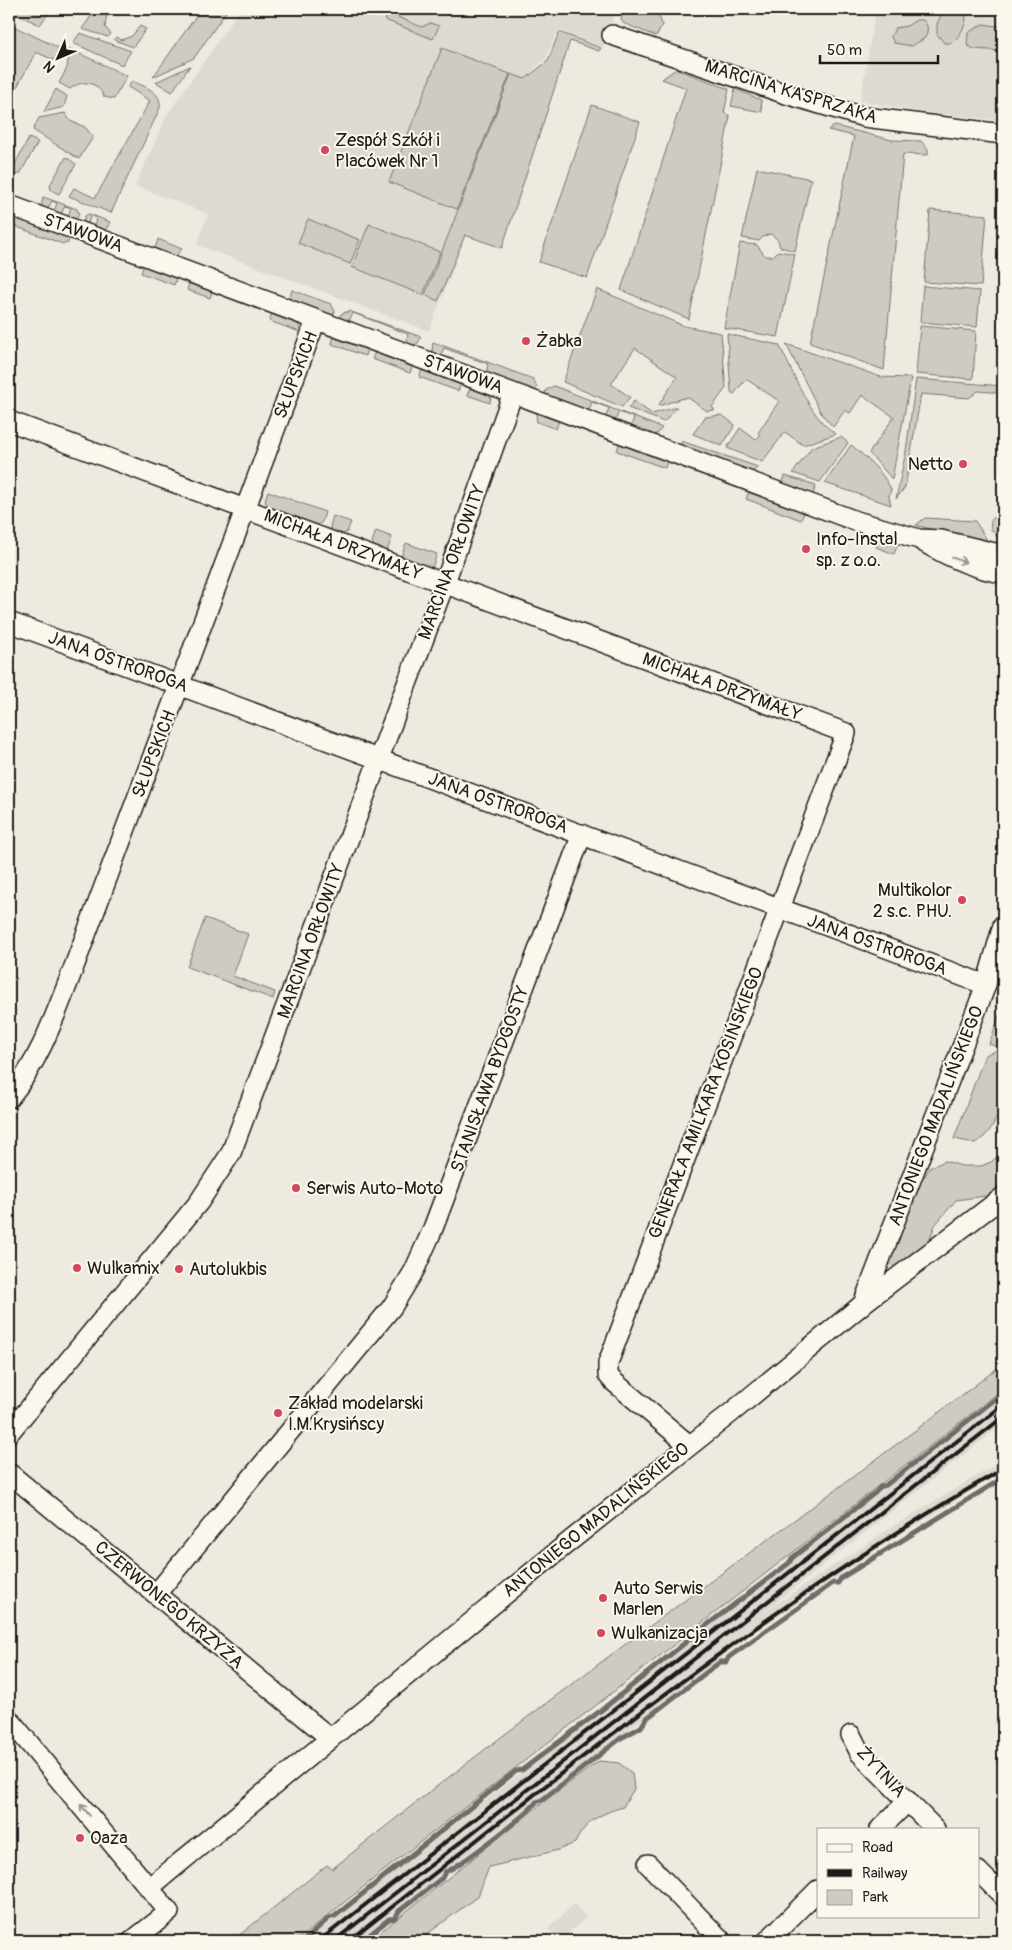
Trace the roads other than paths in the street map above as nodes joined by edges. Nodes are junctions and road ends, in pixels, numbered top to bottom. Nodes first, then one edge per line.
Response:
1 (612, 35) dead end
2 (1003, 134) edge
3 (9, 205) edge
4 (316, 320) junction
5 (513, 393) junction
6 (9, 421) edge
7 (246, 507) junction
8 (919, 539) junction
9 (1003, 555) edge
10 (1003, 573) edge
11 (444, 585) junction
12 (9, 622) edge
13 (180, 685) junction
14 (846, 733) joint
15 (379, 760) junction
16 (582, 834) junction
17 (779, 909) junction
18 (1003, 925) edge
19 (986, 985) junction
20 (9, 1098) edge
21 (1003, 1197) edge
22 (863, 1304) junction
23 (9, 1434) edge
24 (689, 1445) junction
25 (9, 1473) edge
26 (156, 1594) junction
27 (9, 1719) edge
28 (851, 1735) dead end
29 (330, 1738) junction
30 (908, 1801) junction
31 (881, 1828) edge
32 (935, 1828) edge
33 (648, 1864) dead end
34 (980, 1873) edge
35 (150, 1888) junction
36 (817, 1891) edge
37 (1003, 1896) edge
38 (132, 1941) edge
39 (722, 1941) edge
40 (767, 1941) edge

1 - 2 street, MARCINA KASPRZAKA
3 - 4 street, STAWOWA
4 - 5 street, STAWOWA
4 - 7 street, SŁUPSKICH
5 - 8 street, STAWOWA
5 - 11 street, MARCINA ORŁOWITY
6 - 7 street, MICHAŁA DRZYMAŁY
7 - 11 street, MICHAŁA DRZYMAŁY
7 - 13 street, SŁUPSKICH
8 - 9 street, STAWOWA
8 -> 10 street, STAWOWA
11 - 14 street, MICHAŁA DRZYMAŁY
11 - 15 street, MARCINA ORŁOWITY
12 - 13 street, JANA OSTROROGA
13 - 15 street, JANA OSTROROGA
13 - 20 street, SŁUPSKICH
14 - 17 street, GENERAŁA AMILKARA KOSIŃSKIEGO
15 - 16 street, JANA OSTROROGA
15 - 23 street, MARCINA ORŁOWITY
16 - 17 street, JANA OSTROROGA
16 - 26 street, STANISŁAWA BYDGOSTY
17 - 19 street, JANA OSTROROGA
17 - 24 street, GENERAŁA AMILKARA KOSIŃSKIEGO
18 - 19 street, ANTONIEGO MADALIŃSKIEGO
19 - 22 street, ANTONIEGO MADALIŃSKIEGO
21 - 22 street, ANTONIEGO MADALIŃSKIEGO
22 - 24 street, ANTONIEGO MADALIŃSKIEGO
24 - 29 street, ANTONIEGO MADALIŃSKIEGO
25 - 26 street, CZERWONEGO KRZYŻA
26 - 29 street, CZERWONEGO KRZYŻA
35 -> 27 street
28 - 30 street, ŻYTNIA
29 - 35 street, ANTONIEGO MADALIŃSKIEGO
30 - 31 street
30 - 32 street, ŻYTNIA
33 - 39 street
34 - 37 street
35 - 38 street
36 - 40 street

